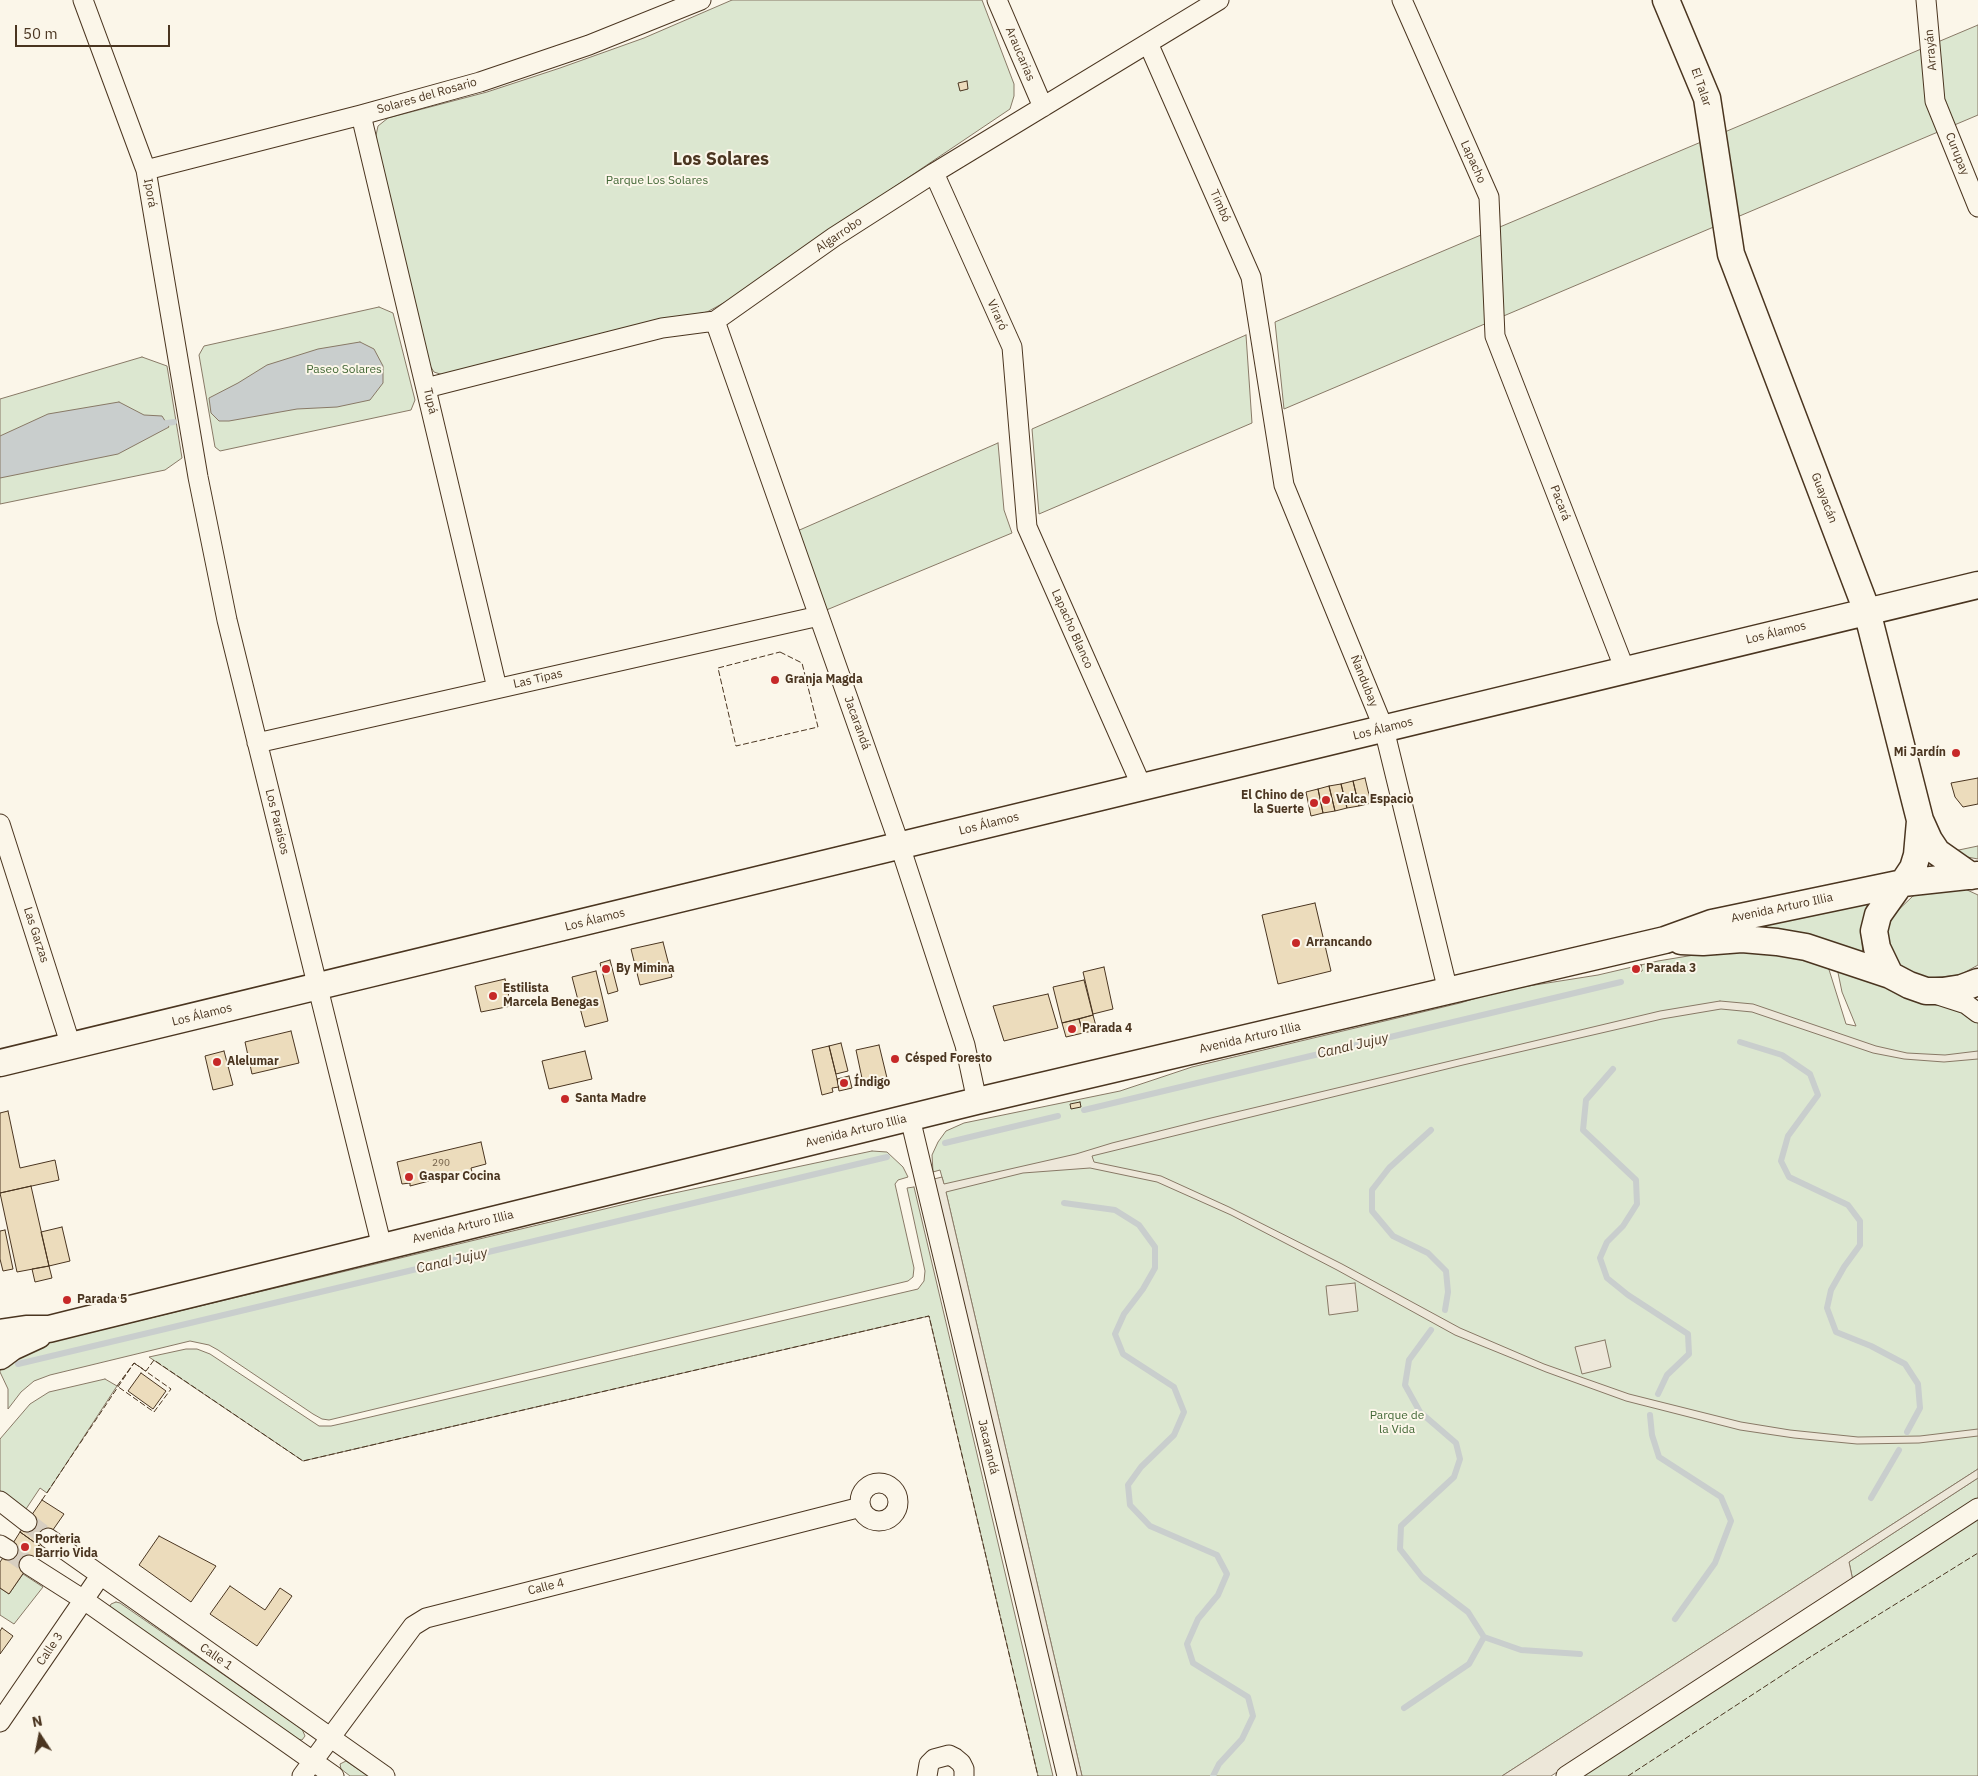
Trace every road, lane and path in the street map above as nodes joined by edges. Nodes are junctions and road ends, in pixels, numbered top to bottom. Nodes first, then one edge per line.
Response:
1 (83, 0) edge
2 (701, 0) edge
3 (997, 0) edge
4 (1219, 0) edge
5 (1402, 0) edge
6 (1666, 0) edge
7 (1926, 0) edge
8 (1148, 43) junction
9 (1936, 101) joint
10 (1043, 107) junction
11 (362, 115) junction
12 (146, 170) junction
13 (934, 173) junction
14 (1720, 179) joint
15 (1978, 206) edge
16 (714, 321) junction
17 (1495, 336) joint
18 (1266, 376) joint
19 (426, 388) junction
20 (185, 394) joint
21 (1022, 466) joint
22 (1978, 585) edge
23 (1867, 611) junction
24 (819, 616) junction
25 (1625, 670) junction
26 (497, 688) junction
27 (1384, 729) junction
28 (257, 743) junction
29 (1142, 787) junction
30 (1920, 820) junction
31 (0, 824) edge
32 (900, 846) junction
33 (1975, 876) edge
34 (1902, 884) junction
35 (1665, 940) junction
36 (1890, 975) junction
37 (1978, 982) edge
38 (317, 987) junction
39 (1448, 991) junction
40 (1926, 991) junction
41 (1978, 1012) edge
42 (72, 1046) junction
43 (0, 1063) edge
44 (977, 1101) junction
45 (910, 1118) junction
46 (382, 1247) junction
47 (49, 1329) junction
48 (0, 1333) edge
49 (0, 1356) edge
50 (861, 1507) dead end
51 (1978, 1508) edge
52 (3, 1510) edge
53 (27, 1522) tunnel mouth
54 (48, 1538) tunnel mouth
55 (29, 1565) tunnel mouth
56 (100, 1576) junction
57 (84, 1600) junction
58 (0, 1722) edge
59 (330, 1737) junction
60 (307, 1768) edge
61 (334, 1776) edge
62 (385, 1776) edge
63 (927, 1776) edge
64 (964, 1776) edge
65 (1066, 1776) edge
66 (1566, 1776) edge

1 - 12 street, Iporá
2 - 11 street, Solares del Rosario
3 - 10 street, Araucarias
4 - 8 street, Algarrobo
5 - 17 street, Lapacho
6 - 14 street, El Talar
7 - 9 street, Arrayán
8 - 10 street, Algarrobo
8 - 18 street, Timbó
9 - 15 street, Curupay
10 - 13 street, Algarrobo
11 - 12 street, Solares del Rosario
11 - 19 street, Tupá
12 - 20 street, Iporá
13 - 16 street, Algarrobo
13 - 21 street, Viraró
14 - 23 street, Guayacán
16 - 19 street, Algarrobo
16 - 24 street, Jacarandá
17 - 25 street, Pacará
18 - 27 street, Ñandubay
19 - 26 street, Tupá
20 - 28 street, Los Paraísos
21 - 29 street, Lapacho Blanco
22 - 23 street, Los Álamos
23 - 25 street, Los Álamos
23 - 30 street, Guayacán
24 - 26 street, Las Tipas
24 - 32 street, Jacarandá
25 - 27 street, Los Álamos
26 - 28 street, Las Tipas
27 - 29 street, Los Álamos
27 - 39 street, Ñandubay
28 - 38 street, Los Paraísos
29 - 32 street, Los Álamos
30 - 33 street, Guayacán
30 - 34 street, Guayacán
31 - 42 street, Las Garzas
32 - 38 street, Los Álamos
32 - 44 street, Jacarandá
33 - 34 street, Avenida Arturo Illia
34 - 35 street, Avenida Arturo Illia
34 - 36 street, Guayacán
35 - 36 street, Avenida Arturo Illia
35 - 39 street, Avenida Arturo Illia
36 - 40 street, Avenida Arturo Illia
37 - 40 street
38 - 42 street, Los Álamos
38 - 46 street, Los Paraísos
39 - 44 street, Avenida Arturo Illia
40 - 41 street
42 - 43 street, Los Álamos
44 - 45 street, Avenida Arturo Illia
45 - 46 street, Avenida Arturo Illia
45 - 65 street, Jacarandá
46 - 47 street, Avenida Arturo Illia
47 - 48 street, Avenida Arturo Illia
47 - 49 street, Avenida Arturo Illia
50 - 59 street, Calle 4
51 - 66 street
52 - 53 street
54 - 56 street, Calle 1
55 - 57 street
56 - 57 street, Calle 3
56 - 59 street, Calle 1
57 - 58 street, Calle 3
57 - 60 street
59 - 60 street, Calle 4
59 - 62 street, Calle 1
60 - 61 street
63 - 64 street

